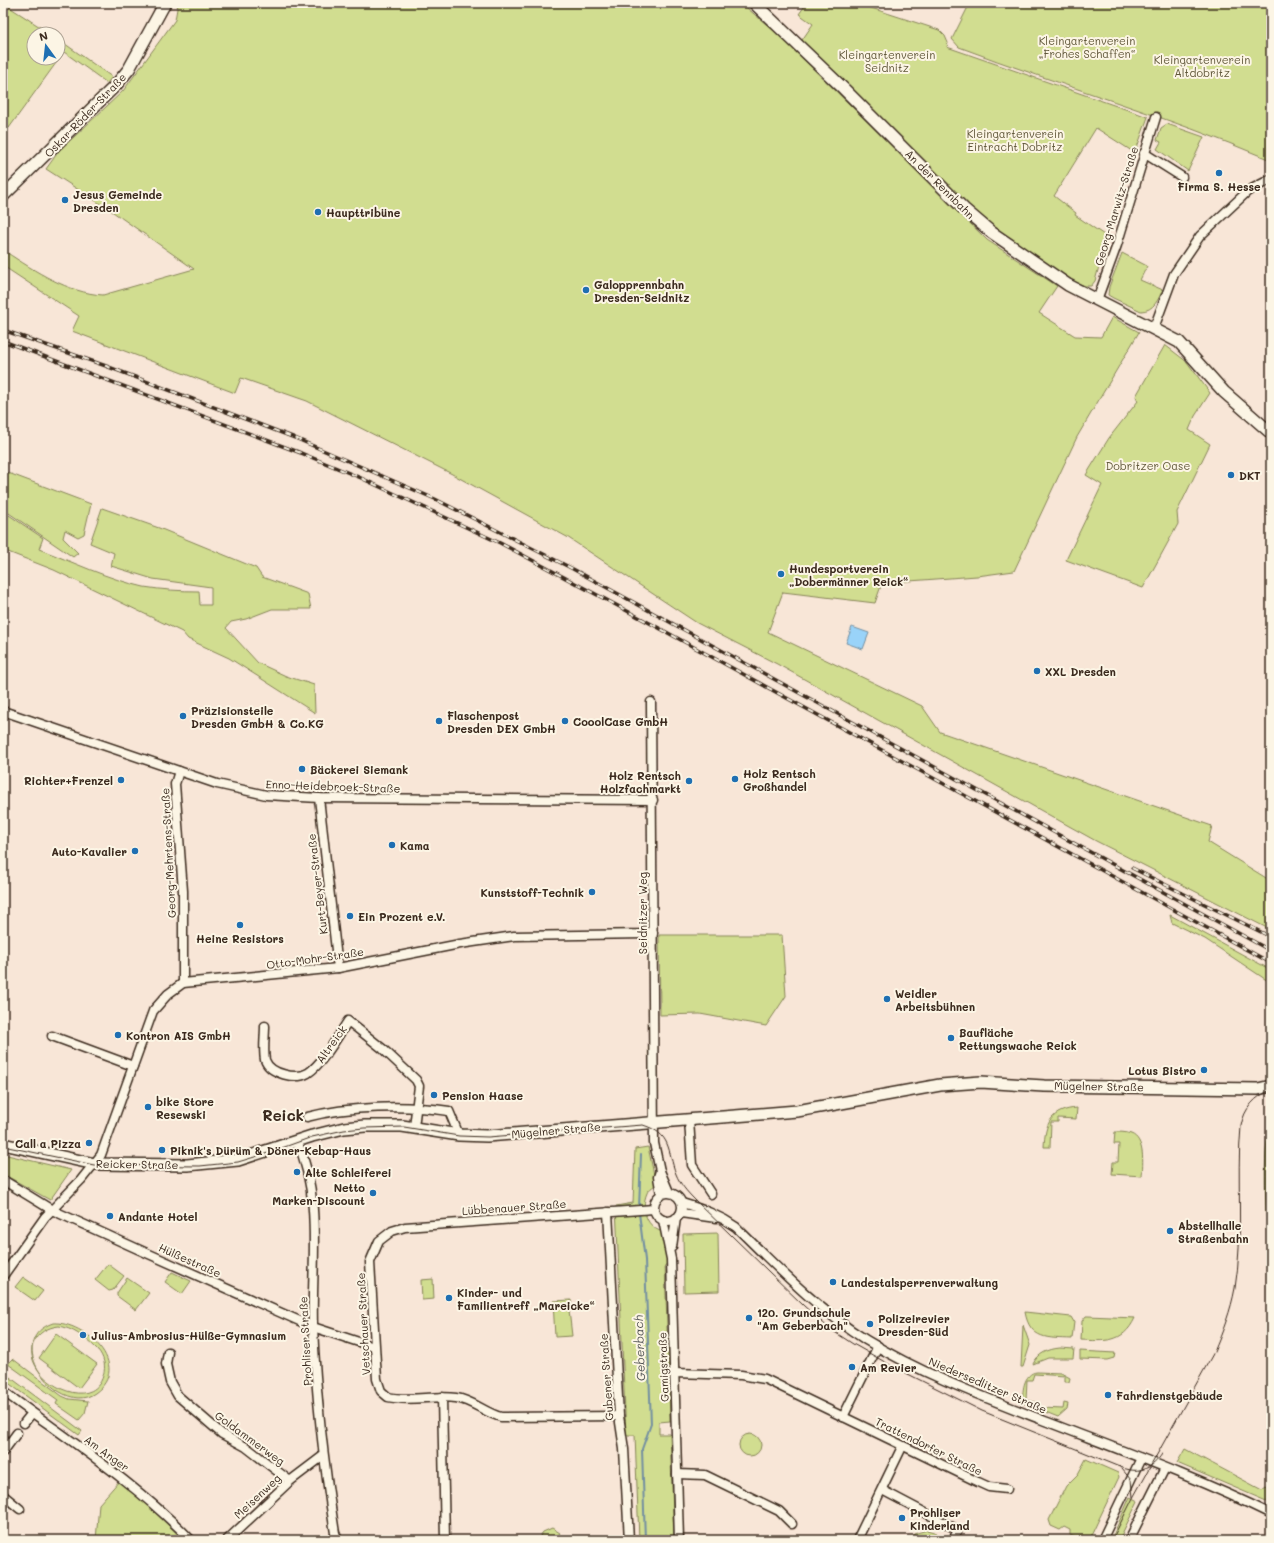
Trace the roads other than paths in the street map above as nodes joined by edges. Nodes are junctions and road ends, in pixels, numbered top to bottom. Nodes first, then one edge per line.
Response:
1 (165, 3) edge
2 (754, 3) edge
3 (1156, 117) dead end
4 (1144, 153) junction
5 (1182, 177) dead end
6 (1269, 180) edge
7 (3, 196) edge
8 (1097, 300) junction
9 (1154, 328) junction
10 (1271, 433) edge
11 (651, 702) dead end
12 (3, 711) edge
13 (179, 771) junction
14 (318, 798) junction
15 (653, 800) junction
16 (653, 933) junction
17 (338, 968) junction
18 (183, 983) junction
19 (265, 1026) dead end
20 (52, 1036) dead end
21 (133, 1066) junction
22 (1271, 1086) edge
23 (1258, 1088) junction
24 (1271, 1093) edge
25 (418, 1107) junction
26 (307, 1117) dead end
27 (689, 1120) junction
28 (653, 1123) junction
29 (414, 1127) junction
30 (459, 1135) junction
31 (297, 1141) junction
32 (3, 1144) edge
33 (95, 1164) junction
34 (3, 1180) edge
35 (666, 1193) junction
36 (710, 1194) dead end
37 (682, 1203) junction
38 (654, 1209) junction
39 (52, 1210) junction
40 (608, 1212) junction
41 (678, 1216) junction
42 (663, 1220) junction
43 (730, 1223) junction
44 (379, 1241) joint
45 (671, 1259) junction
46 (3, 1276) edge
47 (313, 1327) junction
48 (878, 1346) junction
49 (374, 1347) junction
50 (168, 1352) dead end
51 (674, 1373) junction
52 (3, 1391) edge
53 (442, 1397) junction
54 (32, 1413) junction
55 (619, 1416) junction
56 (843, 1417) junction
57 (24, 1423) dead end
58 (17, 1433) dead end
59 (902, 1447) junction
60 (3, 1452) edge
61 (323, 1456) junction
62 (1141, 1458) junction
63 (1165, 1468) junction
64 (677, 1474) junction
65 (290, 1481) junction
66 (1006, 1489) dead end
67 (882, 1490) junction
68 (3, 1496) edge
69 (20, 1509) dead end
70 (1271, 1514) edge
71 (792, 1524) dead end
72 (192, 1540) edge
73 (227, 1540) edge
74 (338, 1540) edge
75 (445, 1540) edge
76 (629, 1540) edge
77 (679, 1540) edge
78 (857, 1540) edge
79 (953, 1540) edge
80 (1102, 1540) edge
81 (1129, 1540) edge

1 - 7 street, Oskar-Röder-Straße
2 - 8 street, An der Rennbahn
3 - 4 street, Georg-Marwitz-Straße
4 - 5 street
4 - 8 street, Georg-Marwitz-Straße
6 - 9 street
8 - 9 street, An der Rennbahn
9 - 10 street, An der Rennbahn
11 - 15 street, Seidnitzer Weg
12 - 13 street, Enno-Heidebroek-Straße
13 - 14 street, Enno-Heidebroek-Straße
13 - 18 street, Georg-Mehrtens-Straße
14 - 15 street, Enno-Heidebroek-Straße
14 - 17 street, Kurt-Beyer-Straße
15 - 16 street, Seidnitzer Weg
16 - 17 street, Otto-Mohr-Straße
16 - 28 street, Seidnitzer Weg
17 - 18 street, Otto-Mohr-Straße
18 - 21 street
19 - 25 street, Altreick
20 - 21 street
21 - 33 street
22 - 23 street, Mügelner Straße
23 - 24 street, Mügelner Straße
23 - 27 street, Mügelner Straße
25 - 26 street
25 - 29 street, Altreick
25 - 30 street
27 - 28 street, Mügelner Straße
27 - 36 street
28 - 30 street, Mügelner Straße
28 - 35 street
29 - 30 street
29 - 31 street
31 - 33 street, Reicker Straße
31 - 47 street, Prohliser Straße
32 - 33 street, Reicker Straße
33 - 39 street
34 - 39 street, Hülßestraße
35 - 37 street
35 - 38 street
37 - 41 street, Gamigstraße
37 - 43 street, Niedersedlitzer Straße
38 - 40 street, Lübbenauer Straße
38 - 42 street, Gamigstraße
39 - 46 street
39 - 47 street, Hülßestraße
40 - 44 street, Lübbenauer Straße
40 - 55 street, Gubener Straße
41 - 42 street
41 - 43 street, Niedersedlitzer Straße
41 - 45 street, Gamigstraße
42 - 45 street, Gamigstraße
43 - 48 street, Niedersedlitzer Straße
44 - 49 street, Vetschauer Straße
45 - 51 street, Gamigstraße
47 - 49 street, Hülßestraße
47 - 61 street, Prohliser Straße
48 - 56 street
48 - 62 street, Niedersedlitzer Straße
49 - 53 street, Vetschauer Straße
50 - 65 street, Goldammerweg
51 - 56 street, Trattendorfer Straße
51 - 64 street, Gamigstraße
52 - 54 street, Am Anger
53 - 55 street, Vetschauer Straße
53 - 75 street
54 - 57 street
54 - 72 street, Am Anger
55 - 76 street, Gubener Straße
56 - 59 street, Trattendorfer Straße
58 - 60 street
59 - 66 street, Trattendorfer Straße
59 - 67 street
61 - 65 street, Meisenweg
61 - 74 street, Prohliser Straße
62 - 63 street, Niedersedlitzer Straße
62 - 80 street
63 - 70 street, Niedersedlitzer Straße
63 - 81 street
64 - 71 street
64 - 77 street, Gamigstraße
65 - 73 street, Meisenweg
67 - 78 street
67 - 79 street
68 - 69 street

